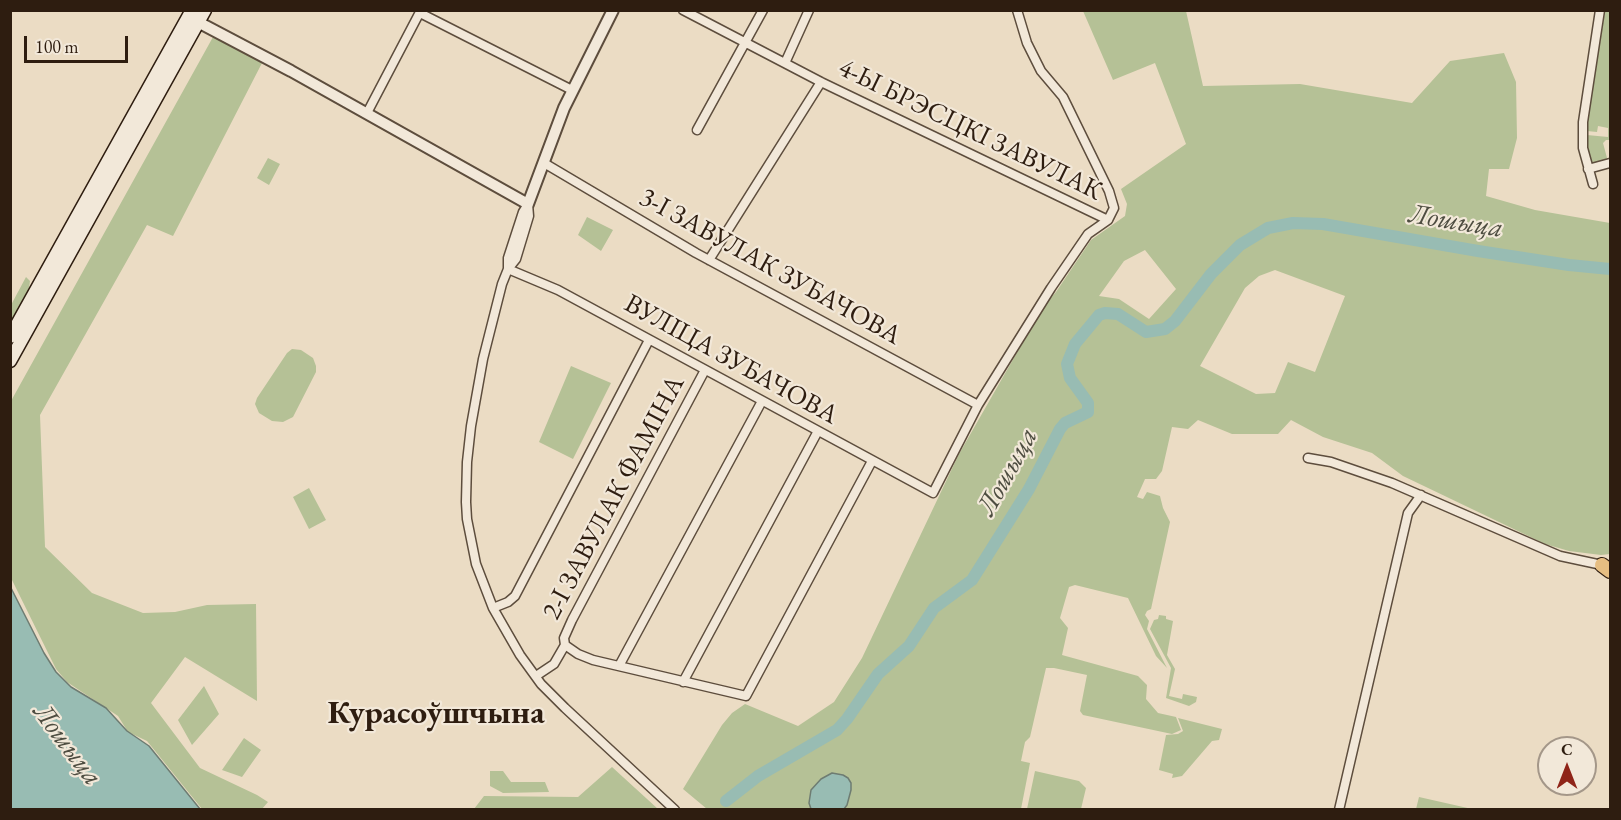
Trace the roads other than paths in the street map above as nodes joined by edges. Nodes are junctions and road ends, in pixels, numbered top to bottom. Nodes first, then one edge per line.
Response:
1 (613, 10) edge
2 (683, 10) edge
3 (763, 10) edge
4 (809, 10) edge
5 (1017, 10) edge
6 (1600, 10) edge
7 (421, 12) edge
8 (196, 15) edge
9 (746, 43) junction
10 (785, 63) junction
11 (821, 82) junction
12 (572, 90) junction
13 (367, 113) junction
14 (697, 130) dead end
15 (544, 163) junction
16 (1611, 163) edge
17 (1588, 169) junction
18 (1593, 184) dead end
19 (528, 204) junction
20 (1108, 220) junction
21 (709, 260) junction
22 (508, 269) junction
23 (49, 278) junction
24 (10, 337) edge
25 (649, 340) junction
26 (10, 361) edge
27 (705, 370) junction
28 (762, 401) junction
29 (978, 405) junction
30 (818, 431) junction
31 (1308, 458) dead end
32 (872, 461) junction
33 (933, 493) joint
34 (1421, 495) junction
35 (1608, 566) edge
36 (493, 608) junction
37 (565, 645) junction
38 (620, 666) junction
39 (536, 676) junction
40 (683, 682) junction
41 (675, 810) edge
42 (1339, 810) edge

1 - 12 street
2 - 9 street, 4-Ы БРЭСЦКІ ЗАВУЛАК
3 - 9 street
4 - 10 street
5 - 20 street
6 - 17 street
7 - 12 street
7 - 13 street
8 - 13 street
8 - 23 main road
9 - 10 street, 4-Ы БРЭСЦКІ ЗАВУЛАК
9 - 14 street
10 - 11 street, 4-Ы БРЭСЦКІ ЗАВУЛАК
11 - 20 street, 4-Ы БРЭСЦКІ ЗАВУЛАК
11 - 21 street
12 - 15 street
13 - 19 street
15 - 19 street
15 - 21 street, 3-І ЗАВУЛАК ЗУБАЧОВА
16 - 17 street
17 - 18 street
19 - 22 street
20 - 29 street, 4-Ы БРЭСЦКІ ЗАВУЛАК
21 - 29 street, 3-І ЗАВУЛАК ЗУБАЧОВА
22 - 25 street, ВУЛІЦА ЗУБАЧОВА
22 - 36 street
23 - 24 main road
23 - 26 main road
25 - 27 street, ВУЛІЦА ЗУБАЧОВА
25 - 36 street
27 - 28 street, ВУЛІЦА ЗУБАЧОВА
27 - 37 street, 2-І ЗАВУЛАК ФАМІНА
28 - 30 street, ВУЛІЦА ЗУБАЧОВА
28 - 38 street
29 - 33 street, 4-Ы БРЭСЦКІ ЗАВУЛАК
30 - 32 street, ВУЛІЦА ЗУБАЧОВА
30 - 40 street
31 - 34 street
32 - 33 street, ВУЛІЦА ЗУБАЧОВА
32 - 40 street
34 - 35 street
34 - 42 street
36 - 39 street
37 - 38 street
37 - 39 street
38 - 40 street
39 - 41 street

